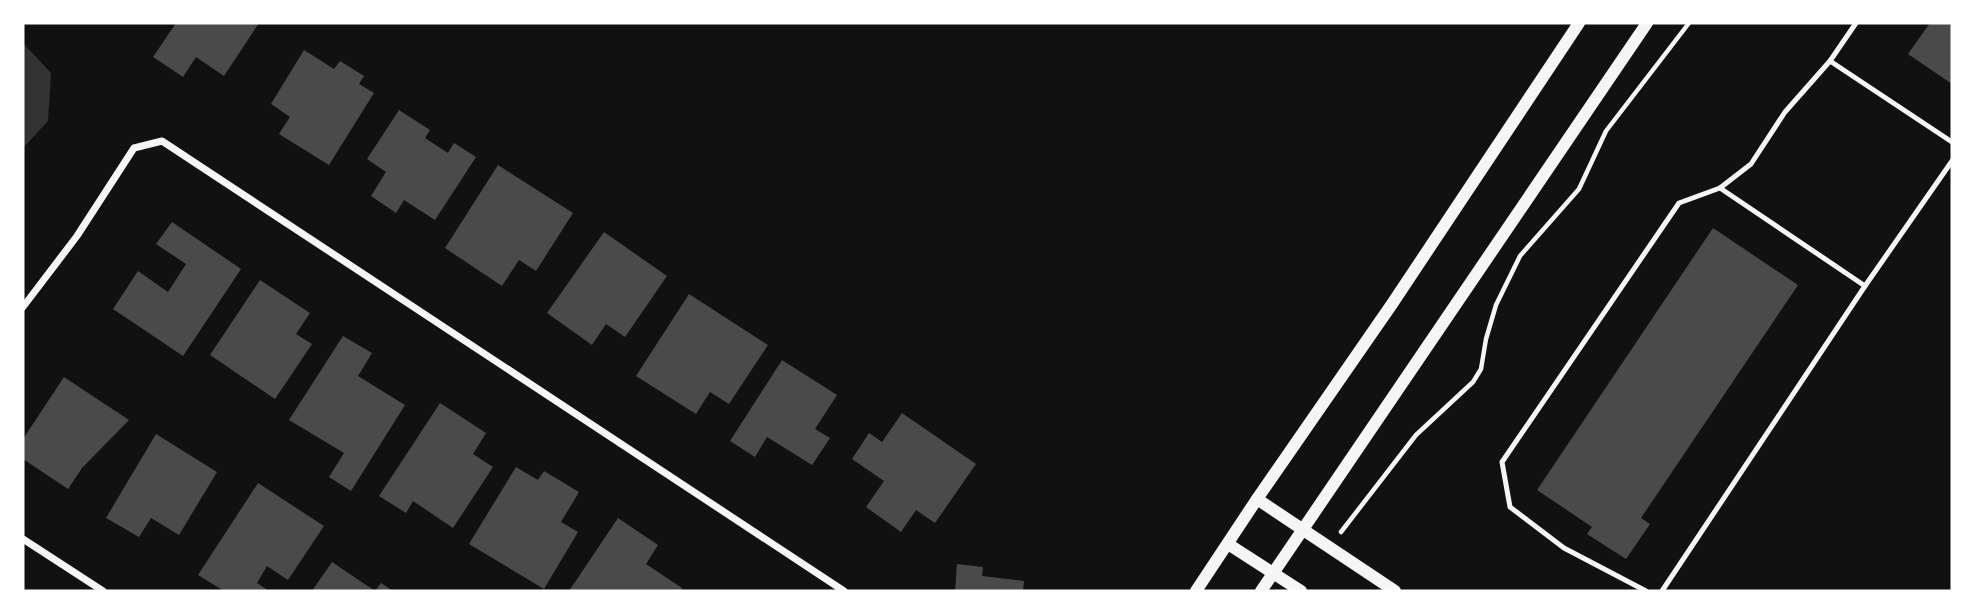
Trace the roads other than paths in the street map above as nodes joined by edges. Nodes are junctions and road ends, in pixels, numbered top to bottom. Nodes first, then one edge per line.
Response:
1 (1579, 23) edge
2 (1647, 23) edge
3 (1856, 23) edge
4 (1830, 61) junction
5 (1952, 142) edge
6 (1952, 161) edge
7 (1720, 188) junction
8 (1866, 286) junction
9 (23, 307) edge
10 (1257, 499) junction
11 (1303, 530) junction
12 (23, 539) edge
13 (1227, 544) junction
14 (1273, 574) junction
15 (103, 591) edge
16 (844, 591) edge
17 (1196, 591) edge
18 (1261, 591) edge
19 (1300, 591) edge
20 (1395, 591) edge
21 (1646, 591) edge
22 (1662, 591) edge

1 - 10 street
2 - 11 street
3 - 4 lane
4 - 5 lane
4 - 7 lane
6 - 8 lane
7 - 8 lane
7 - 21 lane
8 - 22 lane
9 - 16 street
10 - 11 street
10 - 13 street
11 - 14 street
11 - 20 street
12 - 15 street
13 - 14 street
13 - 17 street
14 - 18 street
14 - 19 street

